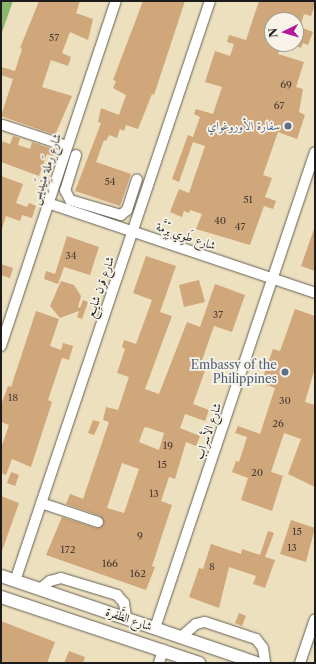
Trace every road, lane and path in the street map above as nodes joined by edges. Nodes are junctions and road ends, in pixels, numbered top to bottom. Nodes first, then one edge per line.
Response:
1 (116, 1) edge
2 (210, 1) edge
3 (3, 125) dead end
4 (67, 146) junction
5 (315, 152) edge
6 (76, 155) dead end
7 (137, 180) dead end
8 (48, 203) junction
9 (91, 212) junction
10 (132, 232) junction
11 (272, 279) junction
12 (315, 293) edge
13 (1, 346) edge
14 (41, 503) junction
15 (98, 522) dead end
16 (1, 576) edge
17 (15, 581) junction
18 (40, 589) junction
19 (1, 597) edge
20 (126, 618) junction
21 (315, 619) edge
22 (155, 628) junction
23 (181, 637) junction
24 (200, 644) junction
25 (163, 650) junction
26 (229, 654) junction
27 (197, 662) edge
28 (159, 663) edge
29 (219, 663) edge
30 (256, 663) edge
31 (264, 663) edge
32 (300, 663) edge

1 - 4 street, شارع رَملة مِنَيدِيس
2 - 10 street, شارع قرن شايِع
3 - 4 street
4 - 8 street, شارع رَملة مِنَيدِيس
5 - 11 street, شارع الأسراب
6 - 9 street
7 - 9 street
8 - 9 street, شارع طَوِي بِرِّمَّة
8 - 13 street, شارع رَملة مِنَيدِيس
9 - 10 street, شارع طَوِي بِرِّمَّة
10 - 11 street, شارع طَوِي بِرِّمَّة
10 - 14 street, شارع قرن شايِع
11 - 12 street, شارع طَوِي بِرِّمَّة
11 - 22 street, شارع الأسراب
14 - 15 street
14 - 17 street, شارع قرن شايِع
16 - 17 main road, شارع الظَّفرة
17 - 18 main road, شارع الظَّفرة
18 - 20 main road, شارع الظَّفرة
18 - 20 street
19 - 25 main road, شارع الظَّفرة
20 - 22 main road, شارع الظَّفرة
21 - 32 street
22 - 23 main road, شارع الظَّفرة
23 - 24 main road, شارع الظَّفرة
23 - 31 street
24 - 26 main road, شارع الظَّفرة
24 - 27 main road
25 - 27 main road, شارع الظَّفرة
25 - 28 street
26 - 29 main road
26 - 30 main road, شارع الظَّفرة

